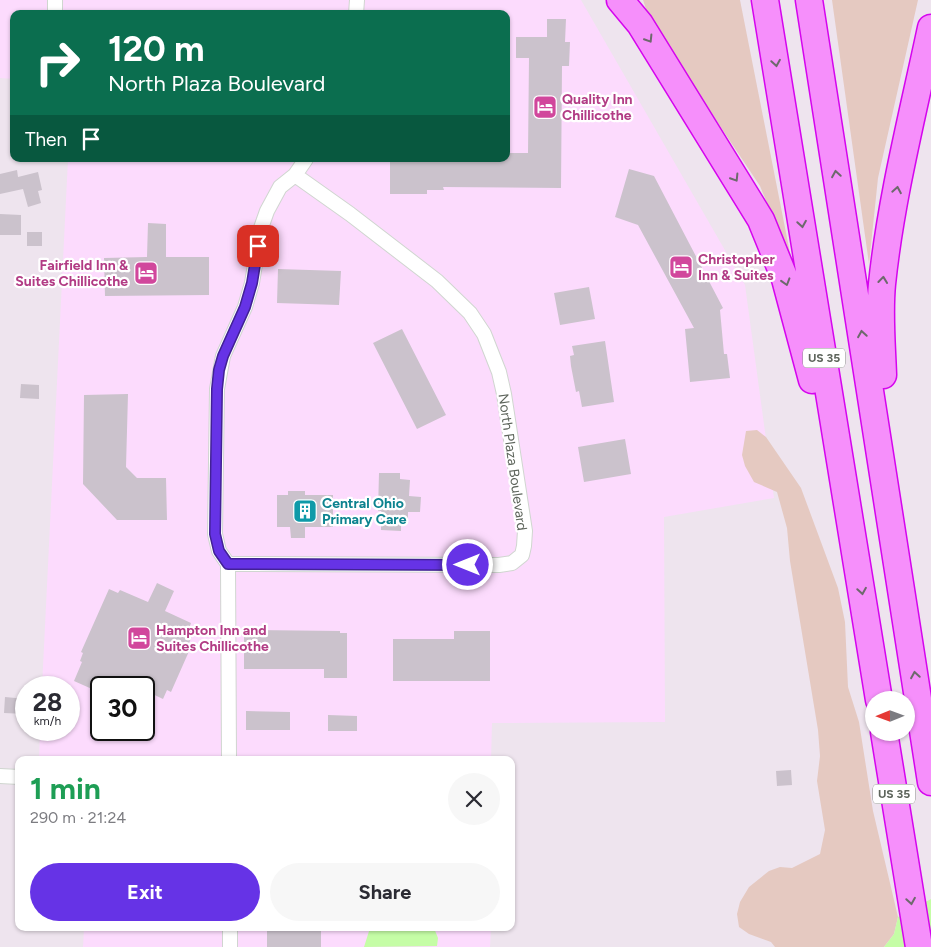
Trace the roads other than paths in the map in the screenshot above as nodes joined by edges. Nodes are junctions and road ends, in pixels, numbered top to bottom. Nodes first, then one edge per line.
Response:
1 (620, 0) edge
2 (810, 6) edge
3 (766, 8) edge
4 (931, 28) edge
5 (304, 162) edge
6 (295, 175) junction
7 (892, 521) junction
8 (228, 564) junction
9 (857, 564) junction
10 (878, 691) edge
11 (885, 741) edge
12 (229, 756) edge
13 (0, 776) edge
14 (15, 776) edge
15 (931, 782) edge
16 (230, 931) edge
17 (230, 947) edge
18 (919, 947) edge

1 -> 9 highway
7 -> 2 highway, US 35
3 -> 9 highway, US 35
7 -> 4 highway
5 - 6 street
6 - 8 street
6 - 8 street, North Plaza Boulevard
15 -> 7 highway, US 35
8 - 12 street
9 -> 10 highway, US 35
11 -> 18 highway, US 35
13 - 14 street
16 - 17 street

